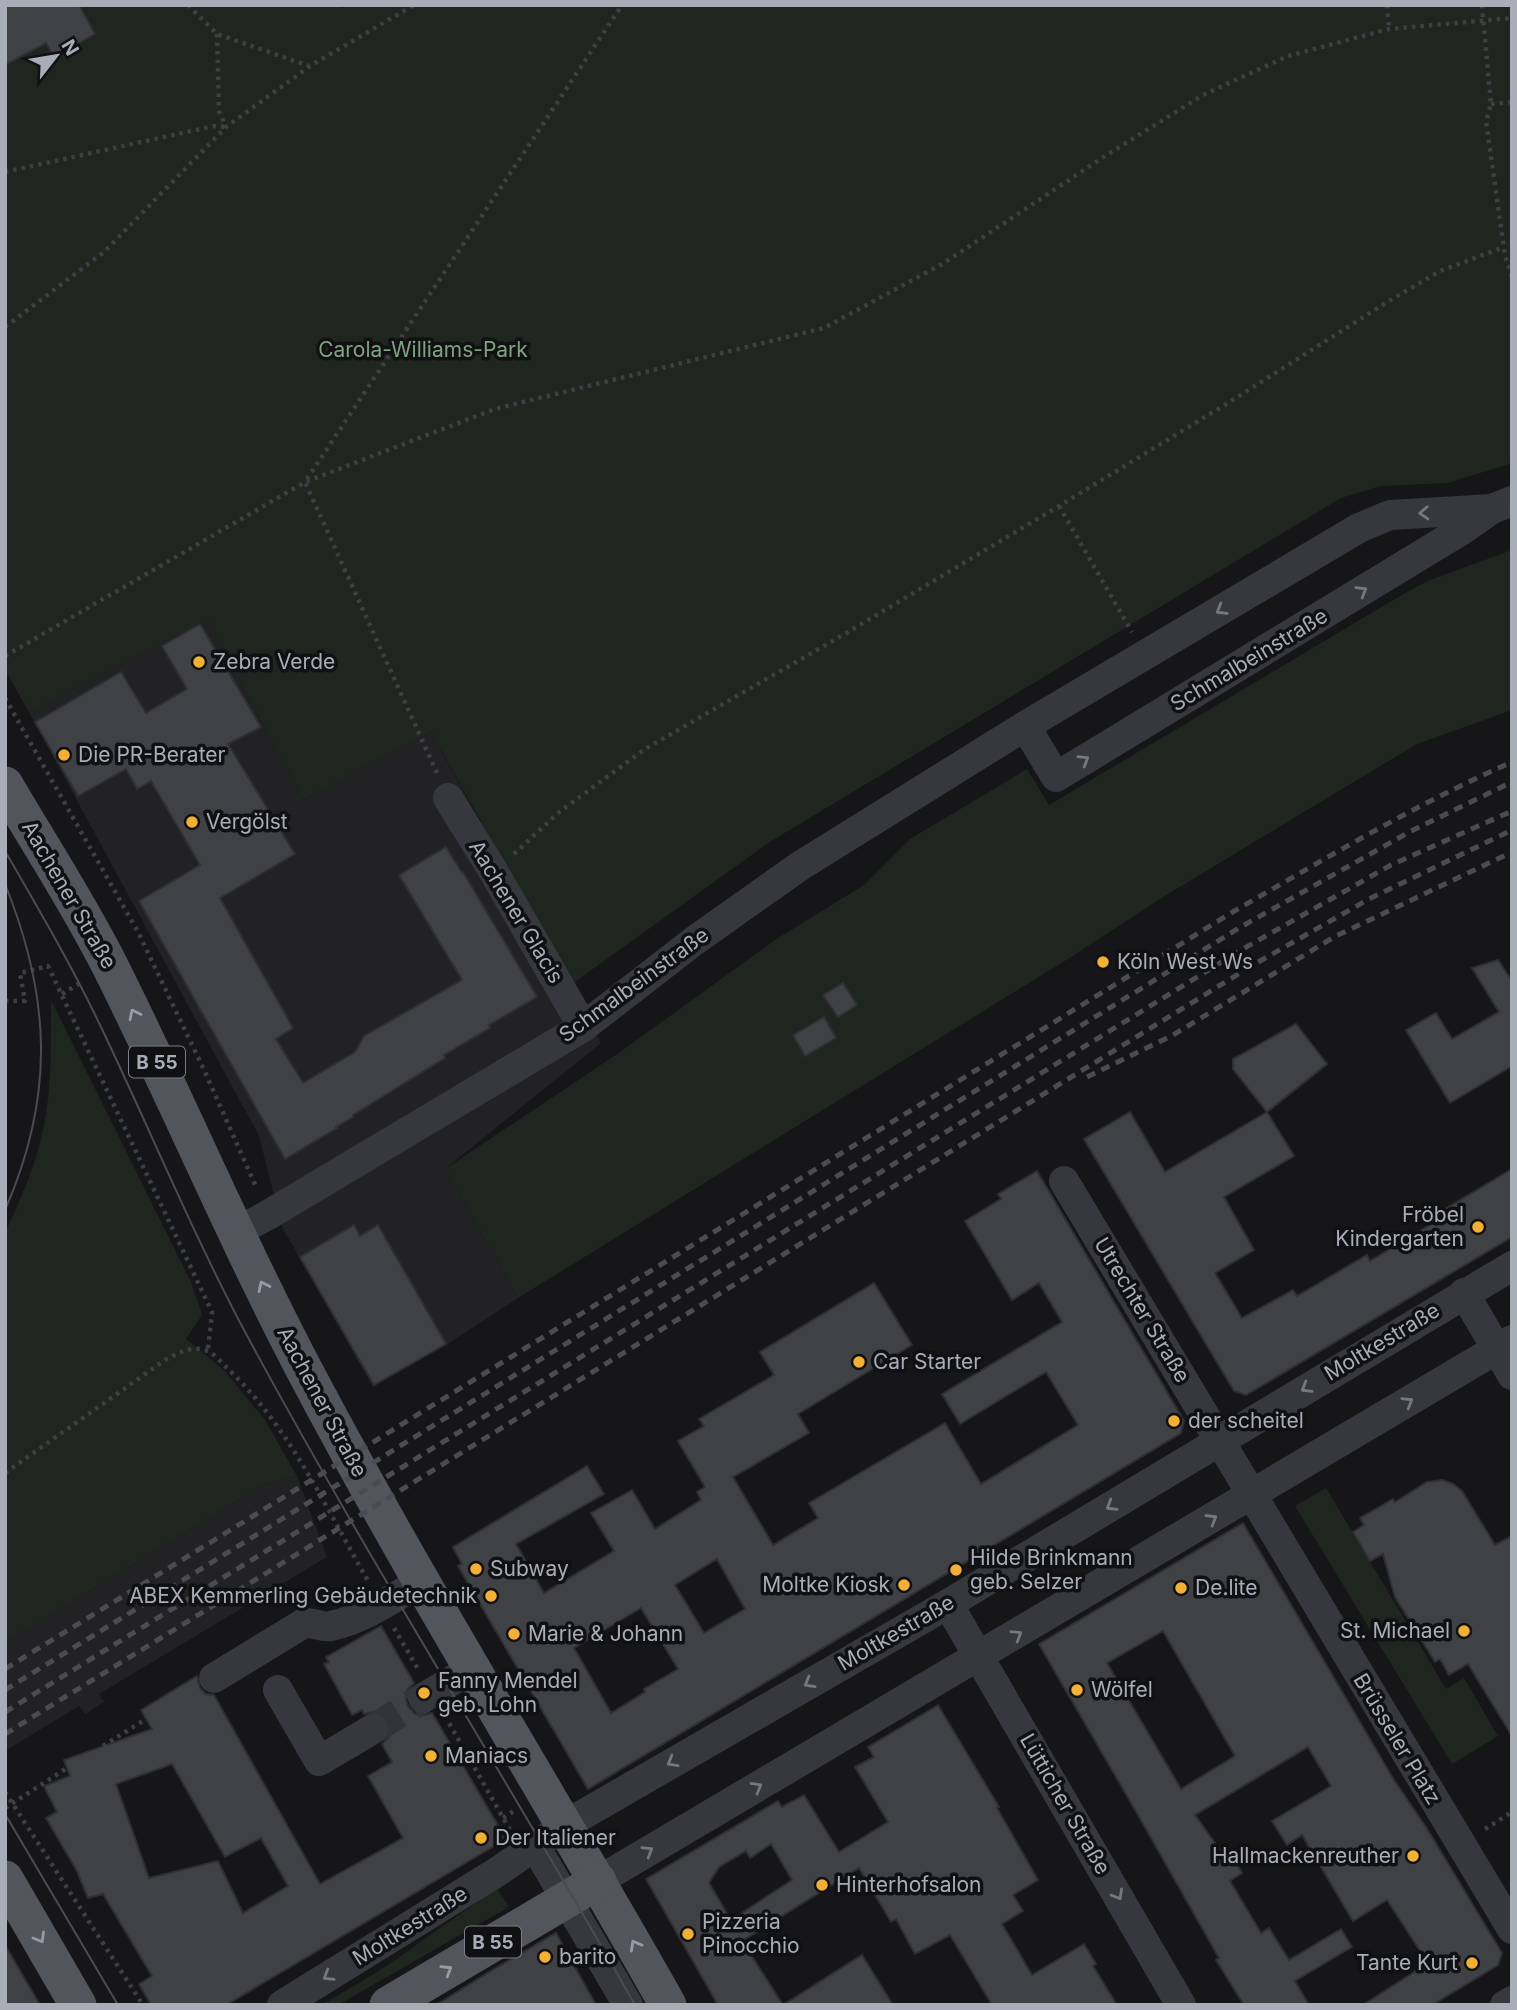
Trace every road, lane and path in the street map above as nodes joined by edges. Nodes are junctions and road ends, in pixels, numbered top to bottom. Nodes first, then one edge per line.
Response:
1 (188, 5) edge
2 (414, 5) edge
3 (622, 5) edge
4 (1387, 5) edge
5 (1482, 5) edge
6 (1512, 18) edge
7 (1484, 22) junction
8 (1389, 29) junction
9 (217, 34) junction
10 (310, 66) junction
11 (1512, 102) edge
12 (1490, 104) junction
13 (226, 127) junction
14 (5, 172) edge
15 (1504, 247) junction
16 (1512, 254) edge
17 (1505, 256) junction
18 (1512, 277) edge
19 (5, 327) edge
20 (305, 482) junction
21 (1502, 505) edge
22 (1059, 506) junction
23 (1145, 655) junction
24 (5, 656) edge
25 (5, 698) edge
26 (1025, 726) junction
27 (5, 785) edge
28 (448, 798) joint
29 (521, 849) dead end
30 (5, 1001) edge
31 (583, 1027) junction
32 (1065, 1181) dead end
33 (268, 1215) junction
34 (236, 1232) junction
35 (1512, 1266) edge
36 (1464, 1293) junction
37 (1504, 1344) edge
38 (208, 1350) junction
39 (1512, 1375) edge
40 (1220, 1440) junction
41 (5, 1473) edge
42 (1252, 1495) junction
43 (422, 1581) junction
44 (948, 1604) junction
45 (381, 1605) junction
46 (980, 1657) junction
47 (473, 1668) junction
48 (214, 1678) dead end
49 (278, 1690) dead end
50 (427, 1695) junction
51 (146, 1719) dead end
52 (373, 1729) tunnel mouth
53 (103, 1746) dead end
54 (67, 1768) dead end
55 (5, 1792) edge
56 (12, 1804) junction
57 (5, 1808) edge
58 (565, 1825) junction
59 (523, 1839) junction
60 (5, 1879) edge
61 (598, 1881) junction
62 (566, 1900) junction
63 (1512, 1929) edge
64 (1512, 2001) edge
65 (78, 2005) edge
66 (143, 2005) edge
67 (282, 2005) edge
68 (388, 2005) edge
69 (628, 2005) edge
70 (668, 2005) edge
71 (1181, 2005) edge
72 (1505, 2005) edge

1 - 9 path
2 - 10 path
3 - 20 path
4 - 8 path
5 - 7 path
6 - 7 path
7 - 8 path
7 - 12 path
8 - 20 path
9 - 10 path
9 - 13 path
10 - 13 path
11 - 12 path
12 - 15 path
13 - 14 path
13 - 19 path
15 - 17 path
15 - 22 path
16 - 17 path
17 - 18 path
20 - 24 path
20 - 28 path
21 -> 23 street, Schmalbeinstraße
26 -> 21 street, Schmalbeinstraße
22 - 23 path
22 - 29 path
23 - 26 street, Schmalbeinstraße
25 - 33 path
26 - 31 street, Schmalbeinstraße
34 -> 27 main road, Aachener Straße / B 55
28 - 31 street, Aachener Glacis
30 - 38 path
31 - 33 street, Schmalbeinstraße
32 - 40 street, Utrechter Straße
33 - 34 street, Schmalbeinstraße
43 -> 34 main road, Aachener Straße / B 55
35 - 36 street, Moltkestraße
36 - 37 street
36 -> 40 street, Moltkestraße
37 - 39 street
42 -> 37 street
38 - 41 path
38 - 45 path
40 - 42 street, Brüsseler Platz
40 -> 44 street, Moltkestraße
46 -> 42 street
42 - 63 street, Brüsseler Platz
43 - 45 street
43 - 47 main road, Aachener Straße / B 55
44 - 46 street, Lütticher Straße
44 -> 58 street, Moltkestraße
45 - 48 street
45 - 50 path
61 -> 46 street
46 -> 71 street, Lütticher Straße
47 - 50 street
47 - 58 main road, Aachener Straße / B 55
49 - 52 street
50 - 59 path
51 - 53 path
54 - 56 path
55 - 56 path
56 - 57 path
56 - 66 path
58 - 59 street, Moltkestraße
58 - 61 main road, Aachener Straße / B 55
59 - 62 street
59 -> 67 street, Moltkestraße
60 -> 65 main road
61 - 62 main road, B 55
70 -> 61 main road, Aachener Straße
68 -> 62 main road, B 55
62 - 69 street
64 - 72 street

